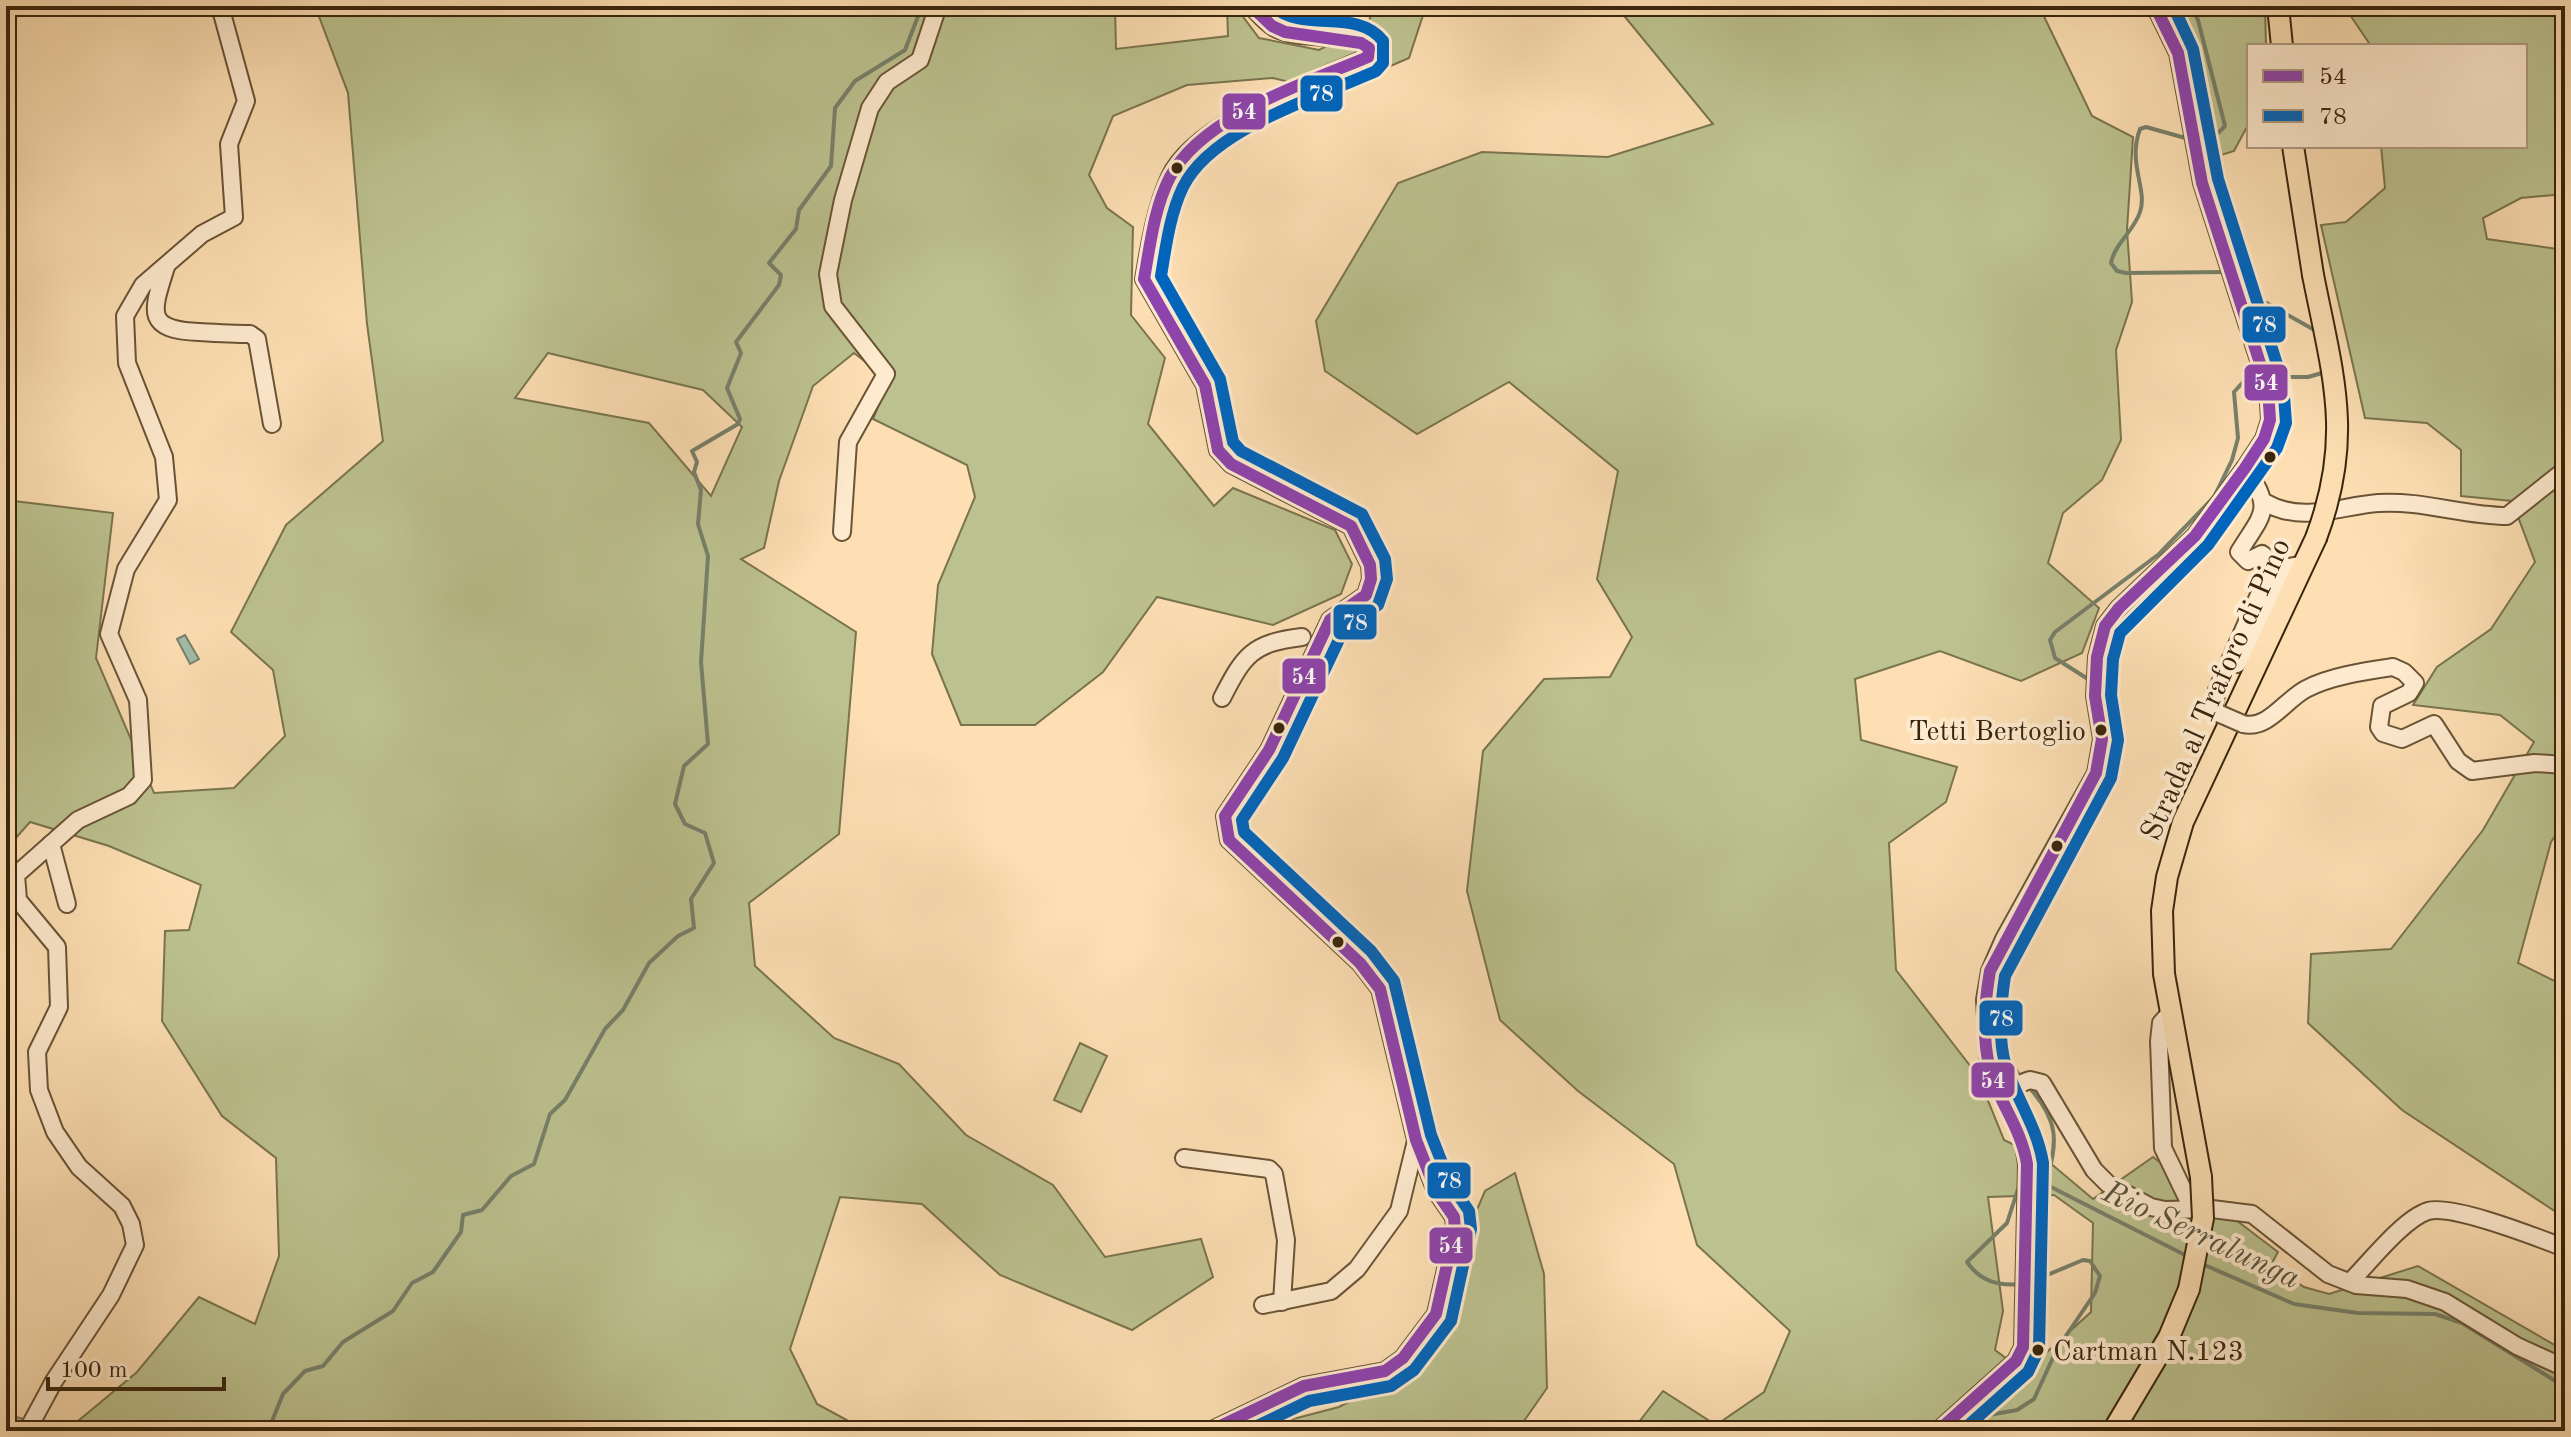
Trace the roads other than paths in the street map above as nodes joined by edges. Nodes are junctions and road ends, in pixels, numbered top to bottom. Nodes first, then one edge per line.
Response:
1 (220, 6) edge
2 (938, 6) edge
3 (1251, 6) edge
4 (2155, 6) edge
5 (2278, 6) edge
6 (2282, 44) edge
7 (2293, 148) edge
8 (166, 265) junction
9 (272, 424) dead end
10 (2245, 468) junction
11 (2565, 470) edge
12 (2264, 502) junction
13 (842, 532) dead end
14 (2304, 564) junction
15 (1325, 632) junction
16 (2217, 690) junction
17 (1222, 698) dead end
18 (2565, 765) edge
19 (51, 844) junction
20 (67, 904) dead end
21 (2171, 1012) junction
22 (2016, 1085) junction
23 (1416, 1140) junction
24 (1184, 1158) dead end
25 (2187, 1209) junction
26 (2565, 1248) edge
27 (2350, 1282) junction
28 (1282, 1302) junction
29 (1263, 1305) dead end
30 (2565, 1368) edge
31 (27, 1431) edge
32 (1210, 1431) edge
33 (1938, 1431) edge
34 (2113, 1431) edge

1 - 8 street
2 - 13 street
3 - 15 street
4 - 10 street
5 - 6 main road
7 - 14 main road, Strada al Traforo di Pino, bridge
8 - 9 street
8 - 19 street
10 - 12 street
10 - 22 street
11 - 12 street
12 - 16 street
14 - 16 street
14 - 21 main road, Strada al Traforo di Pino
15 - 17 street
15 - 23 street
16 - 18 street, bridge
19 - 20 street
19 - 31 street
21 - 25 street
21 - 34 main road, Strada al Traforo di Pino, bridge
22 - 25 street
22 - 33 street
23 - 28 street
23 - 32 street
24 - 28 street
25 - 27 street
26 - 27 street
27 - 30 street
28 - 29 street

